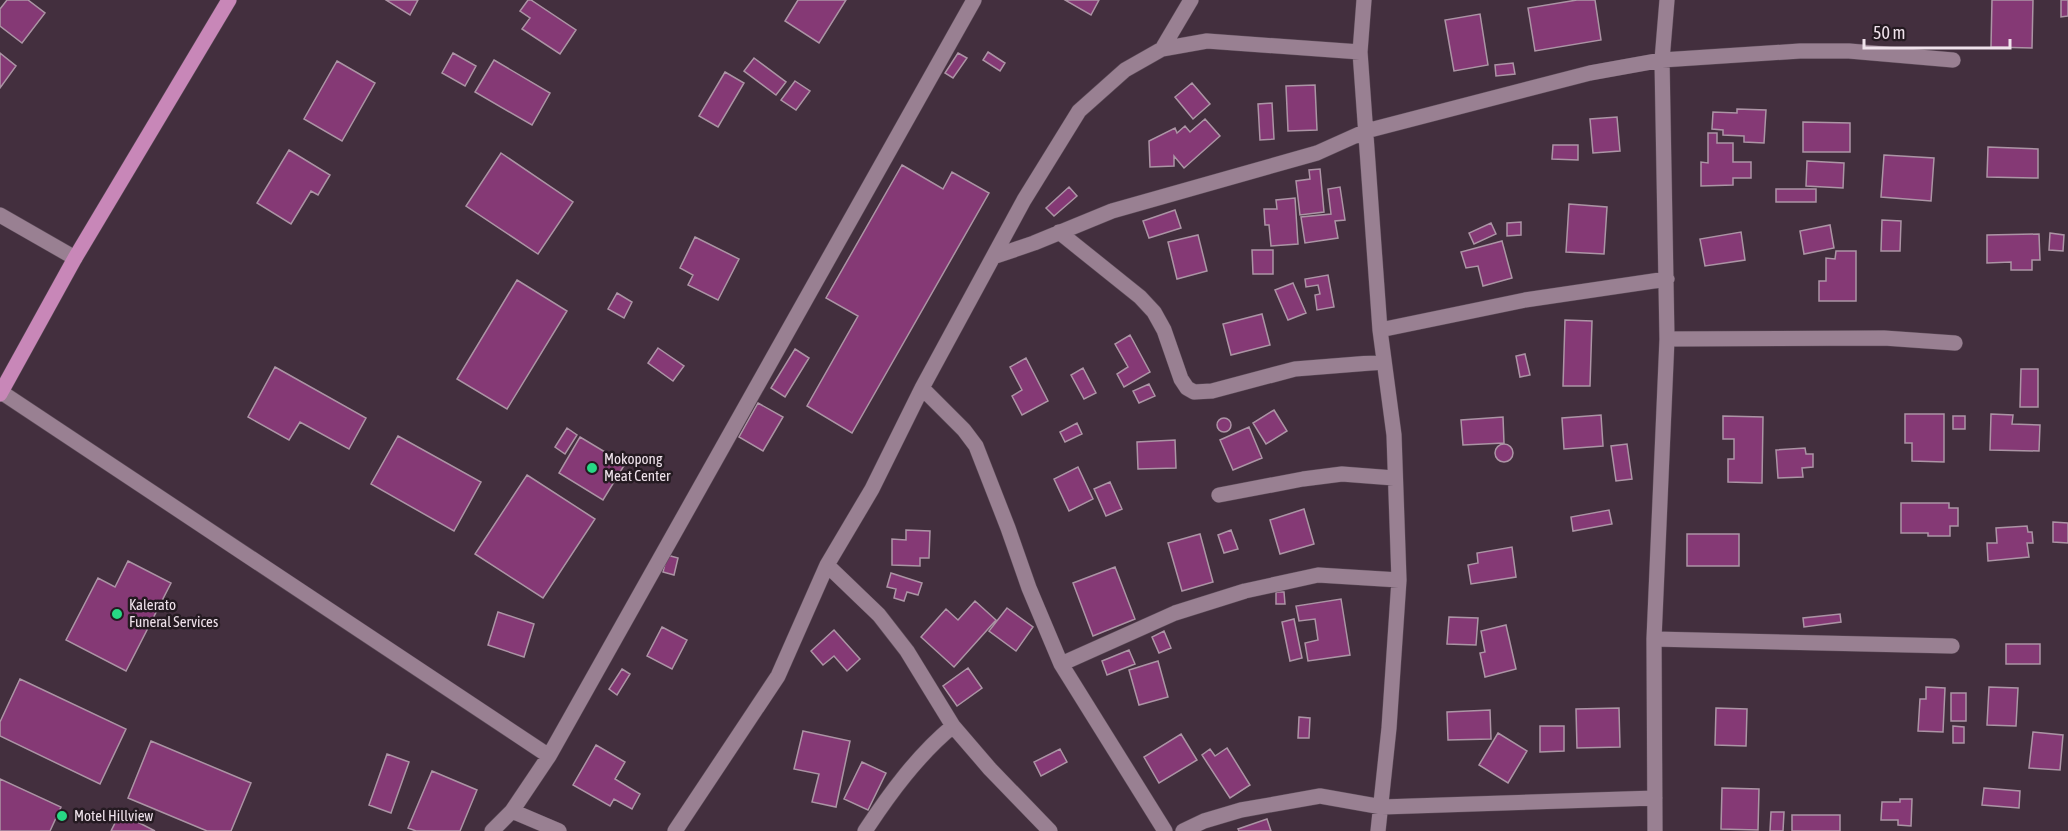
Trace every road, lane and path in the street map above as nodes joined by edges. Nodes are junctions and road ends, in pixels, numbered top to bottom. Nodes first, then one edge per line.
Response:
1 (228, 0) edge
2 (974, 0) edge
3 (1191, 0) edge
4 (1364, 0) edge
5 (1667, 0) edge
6 (1162, 49) junction
7 (1360, 52) junction
8 (1662, 60) junction
9 (1953, 60) dead end
10 (1365, 131) junction
11 (0, 215) edge
12 (1059, 232) junction
13 (993, 257) junction
14 (75, 258) junction
15 (1667, 279) junction
16 (1380, 330) junction
17 (1667, 339) junction
18 (1956, 343) dead end
19 (1383, 362) junction
20 (922, 388) junction
21 (1, 393) edge
22 (1394, 478) junction
23 (1219, 495) dead end
24 (827, 565) junction
25 (1399, 580) junction
26 (1654, 639) junction
27 (1952, 646) dead end
28 (1061, 664) junction
29 (953, 726) junction
30 (549, 756) junction
31 (1655, 798) junction
32 (1382, 807) junction
33 (512, 811) junction
34 (492, 831) edge
35 (559, 831) edge
36 (675, 831) edge
37 (865, 831) edge
38 (1050, 831) edge
39 (1165, 831) edge
40 (1183, 831) edge
41 (1378, 831) edge
42 (1655, 831) edge

1 - 14 main road
2 - 30 street
3 - 6 street
4 - 7 street
5 - 8 street
6 - 7 street
6 - 13 street
7 - 10 street
8 - 9 street
8 - 10 street
8 - 15 street
10 - 12 street
10 - 16 street
11 - 14 street
12 - 13 street
12 - 19 street
13 - 20 street
14 - 21 main road
15 - 16 street
15 - 17 street
16 - 19 street
17 - 18 street
17 - 26 street
19 - 22 street
20 - 24 street
20 - 28 street
21 - 30 street
22 - 23 street
22 - 25 street
24 - 29 street
24 - 36 street
25 - 28 street
25 - 32 street
26 - 27 street
26 - 31 street
28 - 39 street
29 - 37 street
29 - 38 street
30 - 33 street
31 - 32 street
31 - 42 street
32 - 40 street
32 - 41 street
33 - 34 street
33 - 35 street

